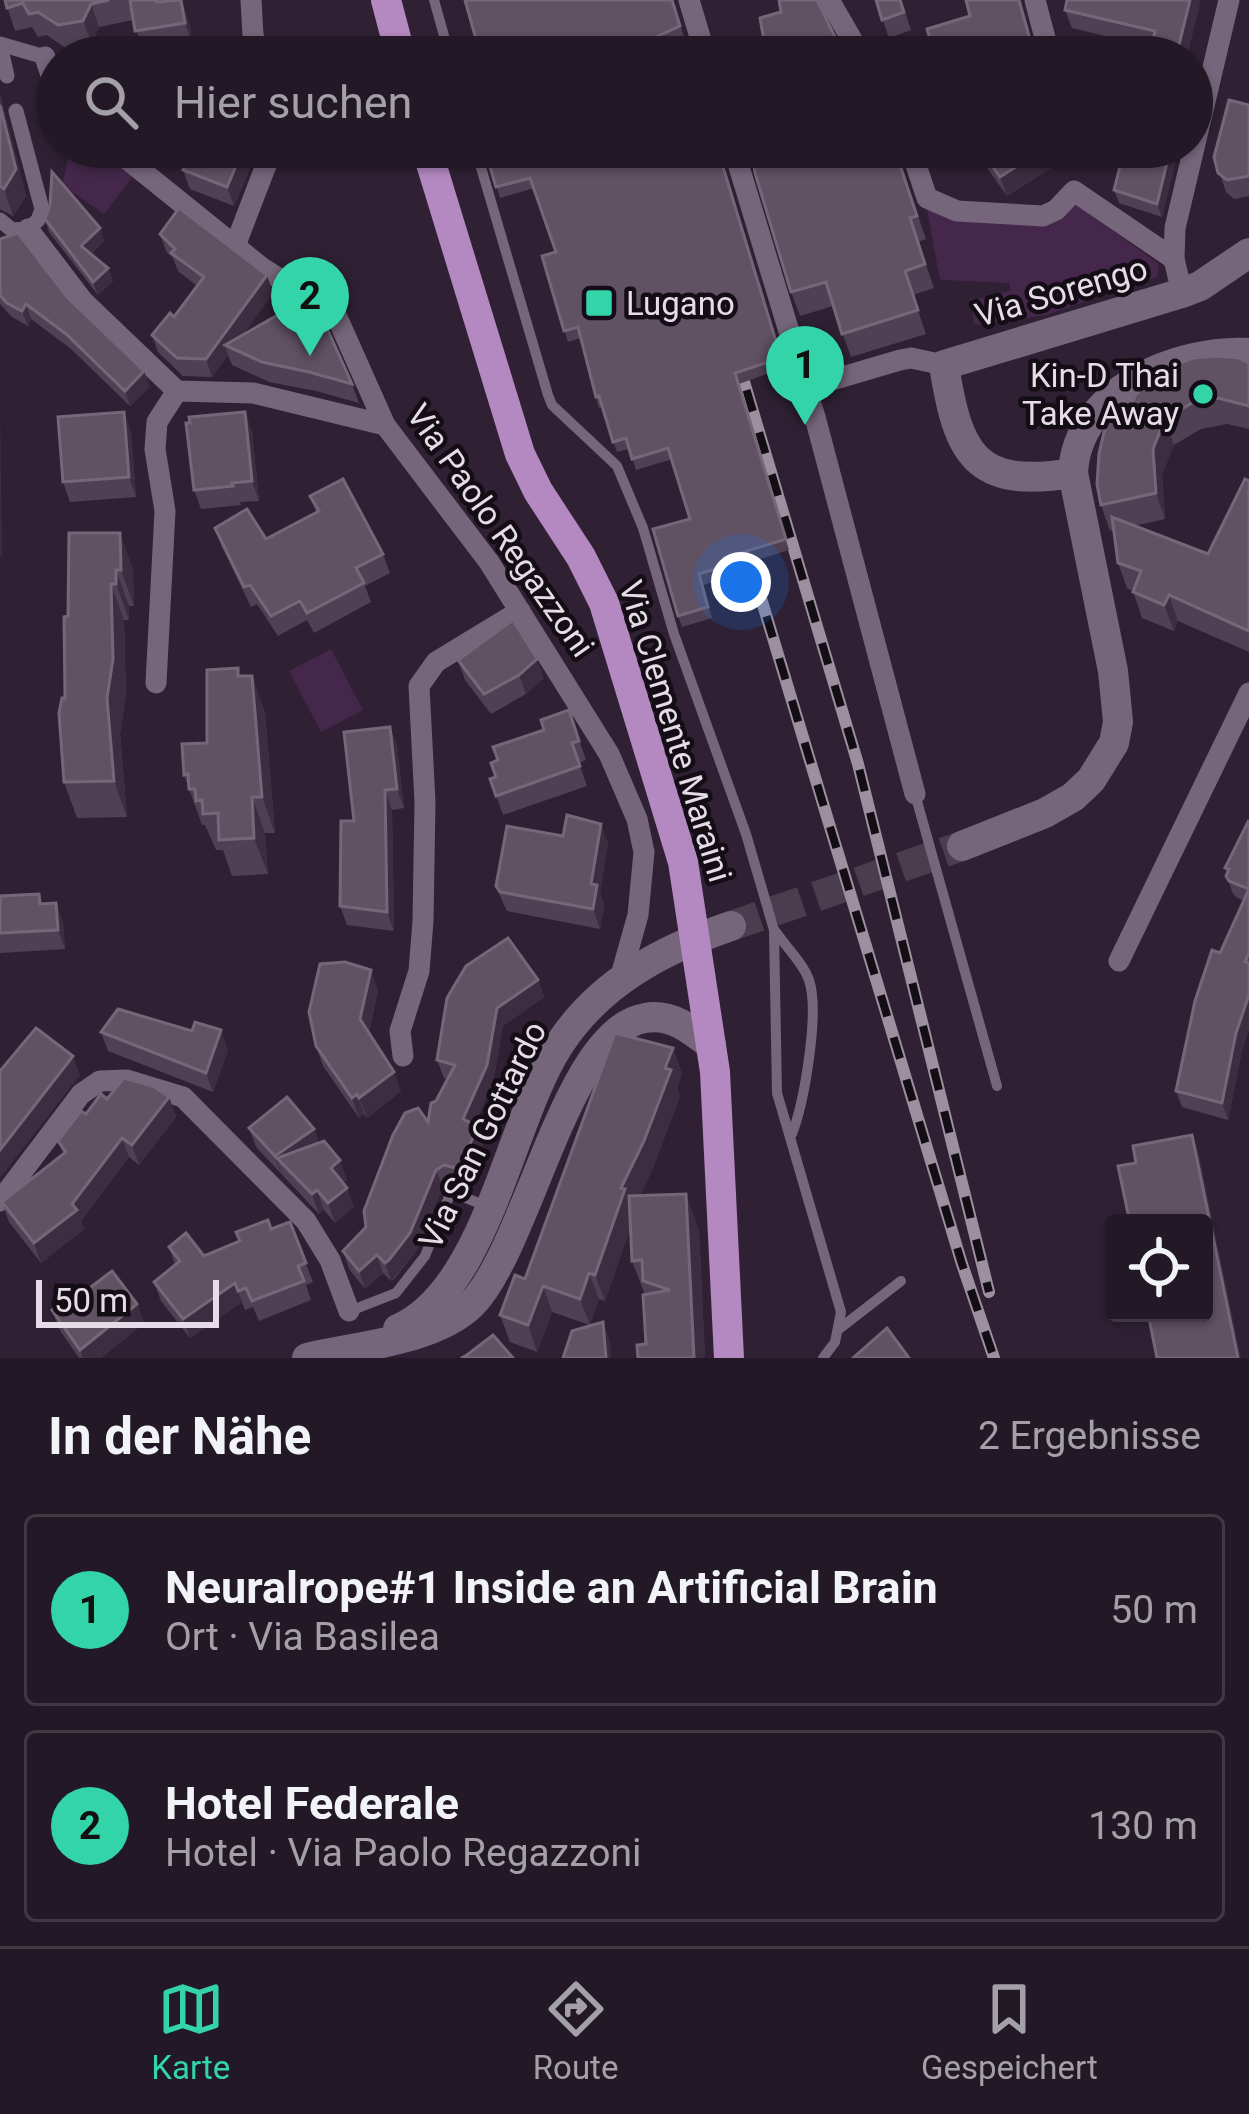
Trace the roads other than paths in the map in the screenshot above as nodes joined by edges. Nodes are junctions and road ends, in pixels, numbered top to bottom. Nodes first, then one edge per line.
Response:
1 (251, 0) edge
2 (386, 0) edge
3 (434, 0) edge
4 (689, 0) edge
5 (829, 0) edge
6 (1035, 0) edge
7 (1229, 0) edge
8 (253, 36) edge
9 (395, 36) edge
10 (444, 36) edge
11 (700, 36) edge
12 (850, 36) edge
13 (1044, 36) edge
14 (0, 44) edge
15 (36, 54) edge
16 (1213, 68) edge
17 (7, 76) dead end
18 (16, 111) dead end
19 (138, 168) edge
20 (266, 168) edge
21 (432, 168) edge
22 (481, 168) edge
23 (739, 168) edge
24 (917, 168) edge
25 (1189, 168) edge
26 (0, 220) edge
27 (28, 229) junction
28 (235, 246) junction
29 (1249, 253) edge
30 (1174, 259) junction
31 (1182, 292) junction
32 (1249, 353) edge
33 (944, 365) junction
34 (805, 388) junction
35 (177, 392) junction
36 (385, 425) junction
37 (1073, 473) junction
38 (520, 610) junction
39 (156, 683) dead end
40 (1249, 693) edge
41 (915, 794) joint
42 (962, 846) tunnel mouth
43 (731, 926) tunnel mouth
44 (774, 930) junction
45 (696, 938) junction
46 (1119, 961) dead end
47 (620, 979) junction
48 (711, 1045) junction
49 (403, 1056) dead end
50 (997, 1086) dead end
51 (791, 1134) junction
52 (0, 1201) edge
53 (489, 1207) junction
54 (901, 1281) dead end
55 (349, 1311) joint
56 (839, 1329) junction
57 (365, 1344) junction
58 (307, 1358) edge
59 (729, 1358) edge
60 (823, 1358) edge

1 - 8 street
2 - 9 main road
3 - 10 lane
4 - 11 street
5 - 12 street
6 - 13 street
7 - 16 street
14 - 15 street
14 - 17 street
18 - 27 street
19 - 28 street, Via Paolo Regazzoni
20 - 28 street
21 - 45 main road, Via Clemente Maraini
22 - 44 lane
23 - 34 street
24 - 30 street
25 - 30 street
26 - 27 street
27 - 35 street
28 - 36 street, Via Paolo Regazzoni
29 - 31 main road, Via Sorengo
30 - 31 street
31 - 33 main road, Via Sorengo
32 - 37 main road
33 - 34 street
33 - 37 main road, Via Sorengo
34 - 41 street
35 - 36 street
35 - 39 street
36 - 38 street, Via Paolo Regazzoni
37 - 42 main road
38 - 47 street, Via Paolo Regazzoni
38 - 49 street
40 - 46 street
41 - 50 lane
43 - 45 main road, Via San Gottardo
44 - 51 lane
44 - 51 lane
45 - 47 main road, Via San Gottardo
45 - 48 main road
47 - 53 main road, Via San Gottardo
48 - 57 main road, Via San Gottardo
48 - 59 main road
51 - 56 lane
52 - 55 street
53 - 55 lane
53 - 57 main road, Via San Gottardo
54 - 56 lane
56 - 60 lane
57 - 58 main road, Via San Gottardo

